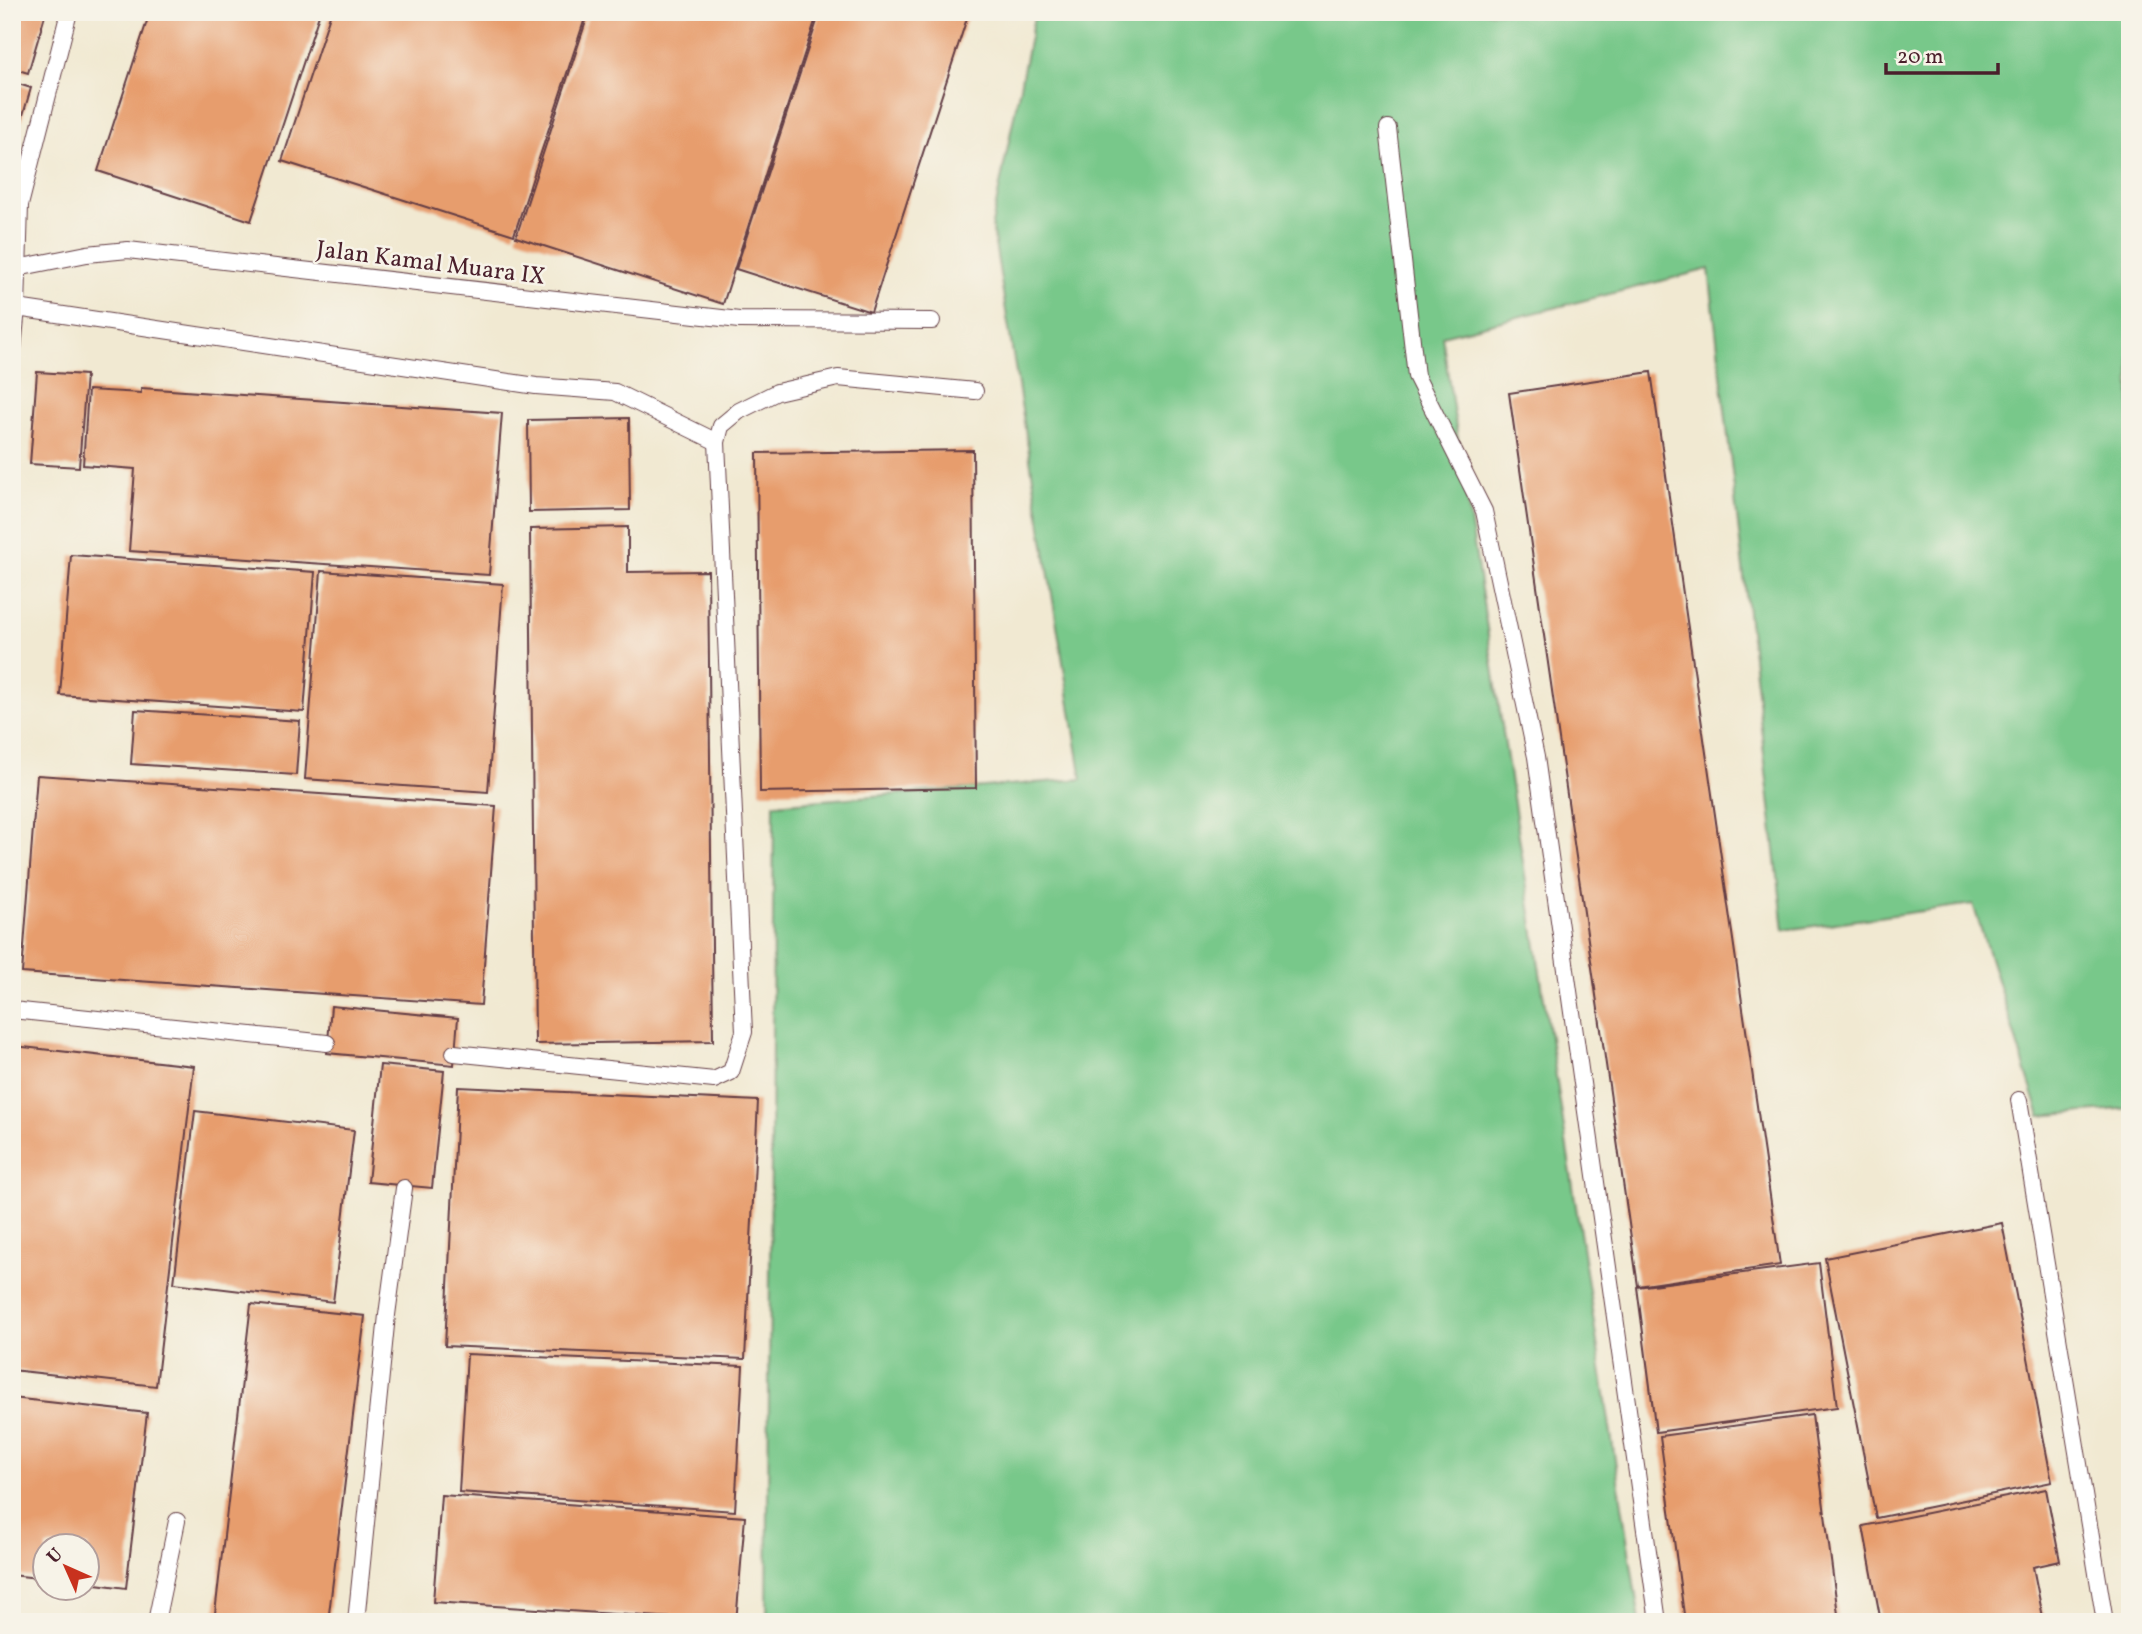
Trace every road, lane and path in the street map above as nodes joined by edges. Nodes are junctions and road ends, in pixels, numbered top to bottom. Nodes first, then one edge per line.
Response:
1 (69, 12) edge
2 (1388, 128) dead end
3 (17, 268) junction
4 (17, 308) junction
5 (932, 321) dead end
6 (12, 359) edge
7 (975, 391) dead end
8 (717, 442) junction
9 (12, 1010) edge
10 (327, 1043) dead end
11 (454, 1054) dead end
12 (2019, 1100) dead end
13 (404, 1188) dead end
14 (177, 1521) dead end
15 (156, 1622) edge
16 (356, 1622) edge
17 (1658, 1622) edge
18 (2105, 1622) edge

1 - 3 lane
2 - 17 lane
3 - 4 lane
3 - 5 lane, Jalan Kamal Muara IX
4 - 6 lane
4 - 8 lane
7 - 8 lane
8 - 11 lane
9 - 10 lane
12 - 18 lane
13 - 16 lane
14 - 15 lane

